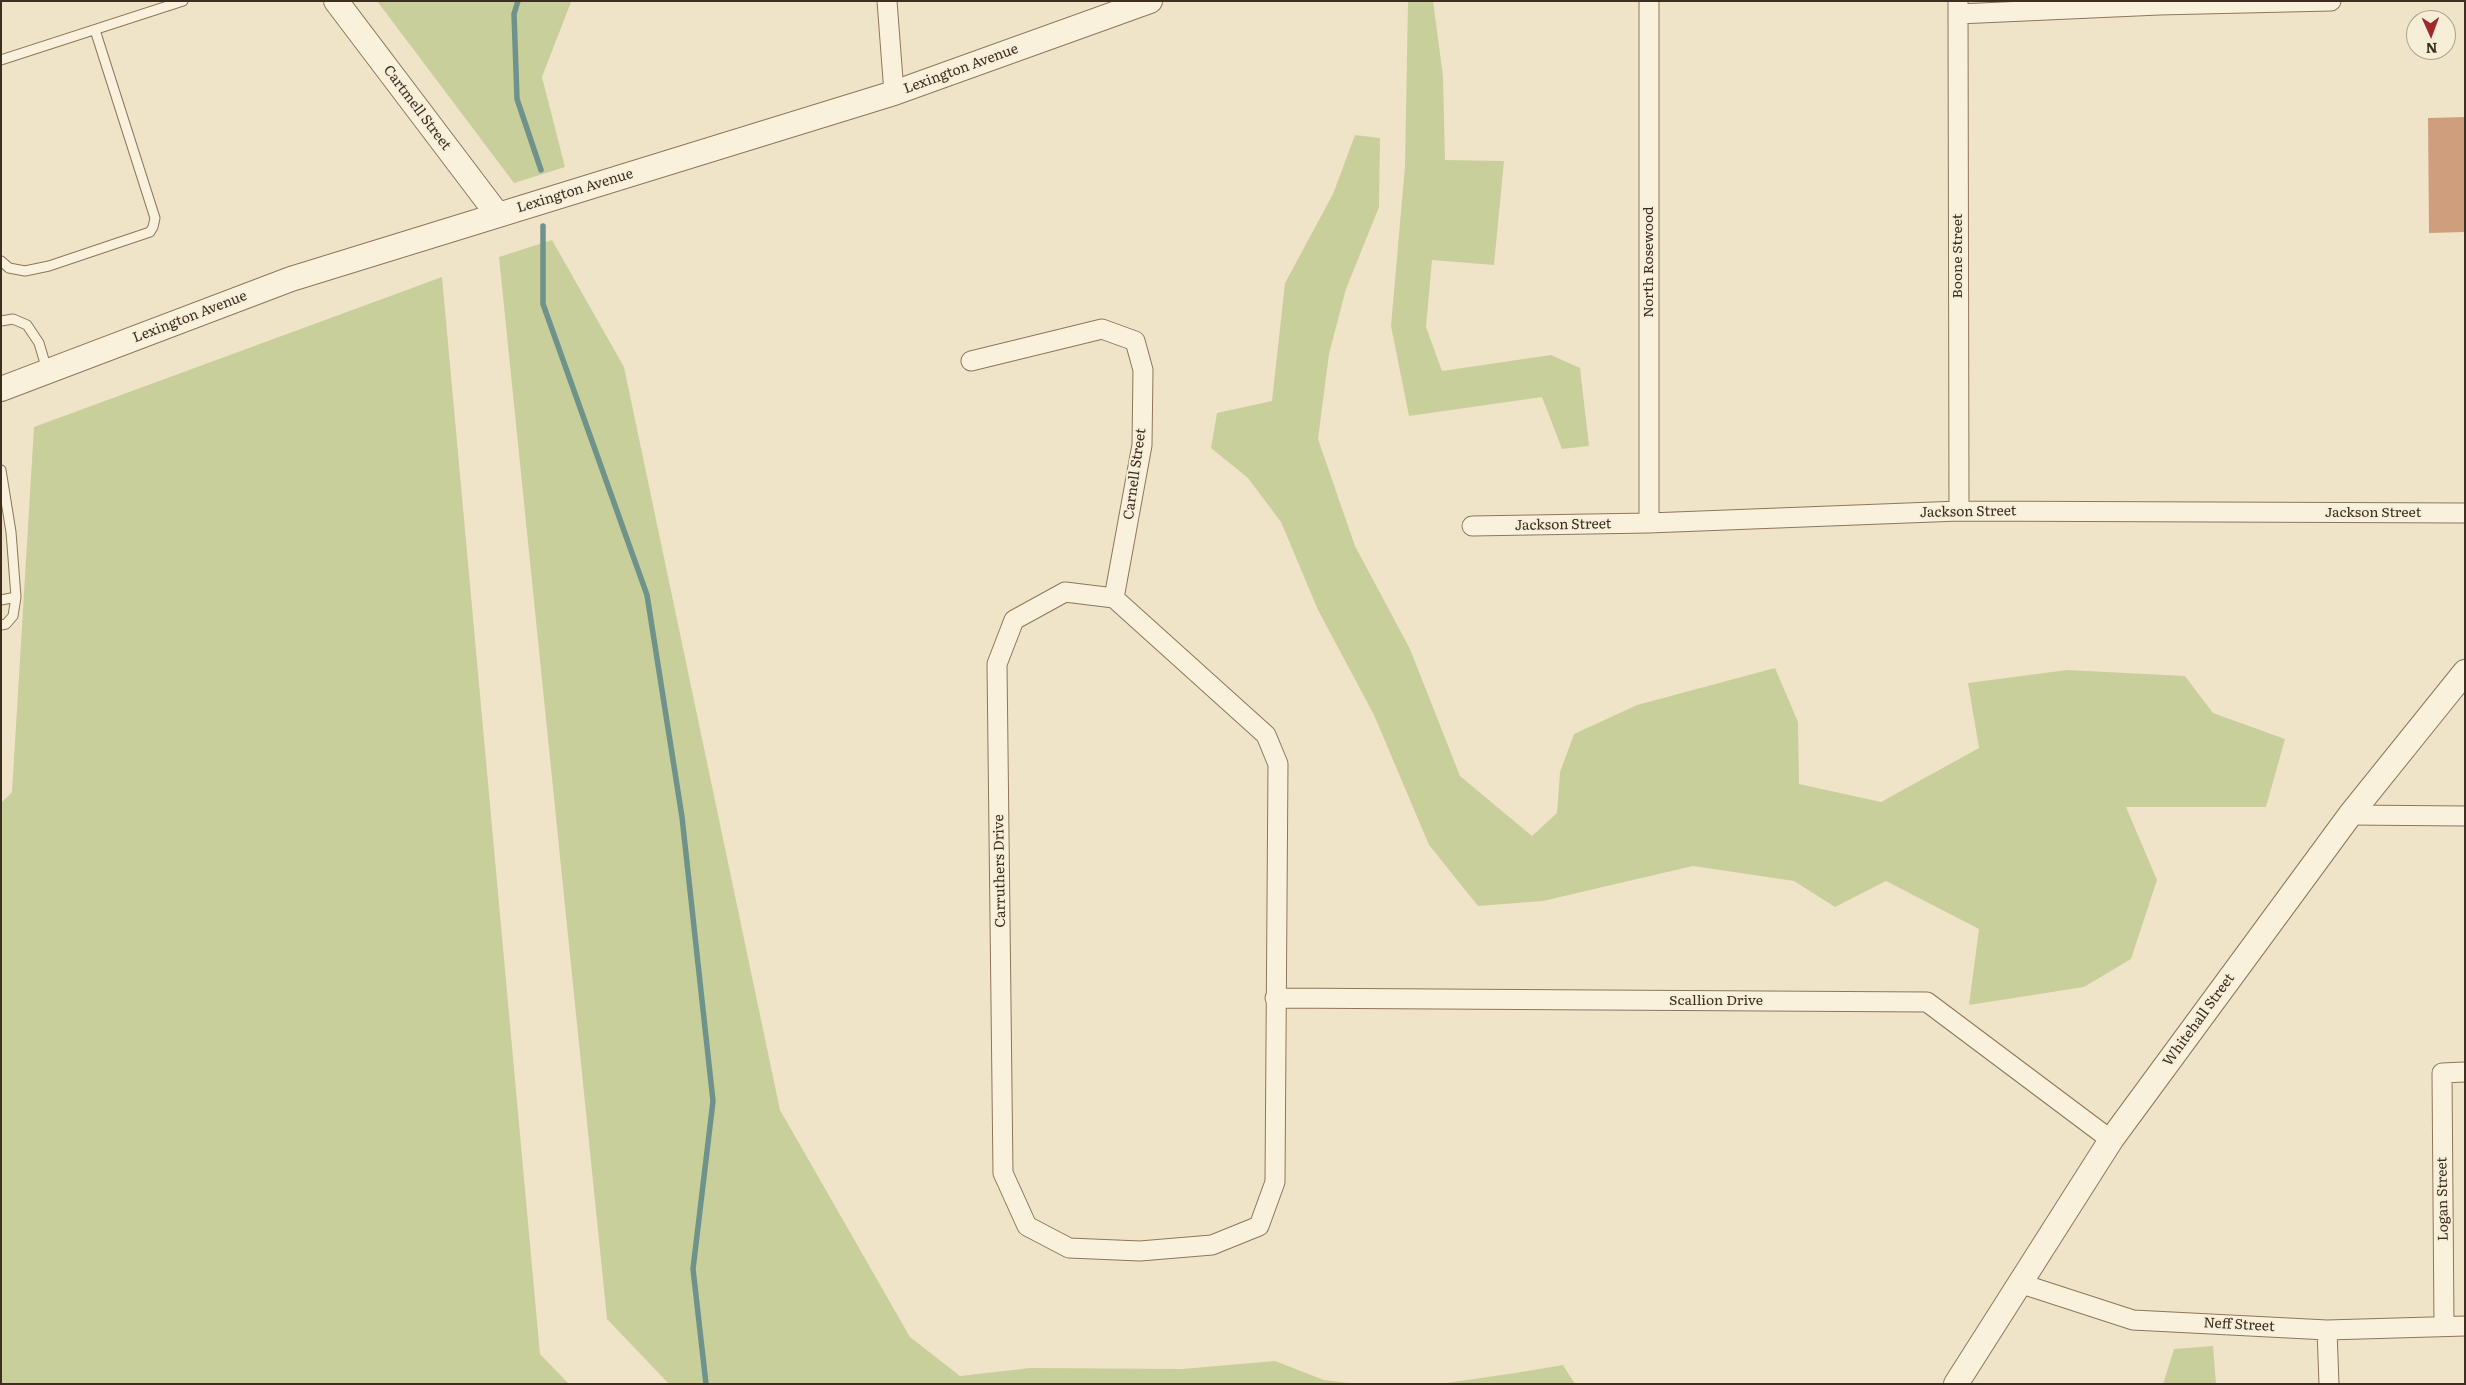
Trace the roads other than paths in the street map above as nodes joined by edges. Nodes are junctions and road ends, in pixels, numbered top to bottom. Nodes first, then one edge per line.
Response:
1 (183, 1) edge
2 (336, 1) edge
3 (887, 1) edge
4 (1150, 1) edge
5 (1649, 1) edge
6 (2331, 1) edge
7 (2158, 3) edge
8 (1958, 8) edge
9 (94, 30) junction
10 (1, 60) edge
11 (894, 94) junction
12 (498, 215) junction
13 (1, 261) edge
14 (1, 321) edge
15 (971, 361) dead end
16 (47, 371) junction
17 (1, 389) edge
18 (2, 472) edge
19 (4, 491) edge
20 (1958, 511) junction
21 (2465, 514) edge
22 (1650, 523) junction
23 (1472, 526) dead end
24 (16, 597) junction
25 (1114, 598) junction
26 (1, 600) edge
27 (1, 625) edge
28 (2465, 672) edge
29 (2350, 815) junction
30 (2465, 816) edge
31 (1275, 998) junction
32 (2465, 1072) edge
33 (2111, 1140) junction
34 (2019, 1283) junction
35 (2444, 1326) junction
36 (2465, 1326) edge
37 (2327, 1330) junction
38 (1956, 1384) edge
39 (2329, 1384) edge

1 - 9 lane
2 - 12 street, Cartmell Street
3 - 11 street
4 - 11 street, Lexington Avenue
5 - 22 street, North Rosewood
6 - 7 street
7 - 8 street
8 - 20 street, Boone Street
9 - 10 lane
9 - 13 lane
11 - 12 street, Lexington Avenue
12 - 16 street, Lexington Avenue
14 - 16 lane
15 - 25 street, Carnell Street
16 - 17 street, Lexington Avenue
18 - 19 lane
19 - 24 lane
20 - 21 street, Jackson Street
20 - 22 street, Jackson Street
22 - 23 street, Jackson Street
24 - 26 lane
24 - 27 lane
25 - 31 street, Carruthers Drive
25 - 31 street, Carruthers Drive
28 - 29 street, Whitehall Street
29 - 30 street
29 - 33 street, Whitehall Street
31 - 33 street, Scallion Drive
32 - 35 street, Logan Street
33 - 34 street, Whitehall Street
34 - 37 street, Neff Street
34 - 38 street, Whitehall Street
35 - 36 street, Neff Street
35 - 37 street, Neff Street
37 - 39 street

